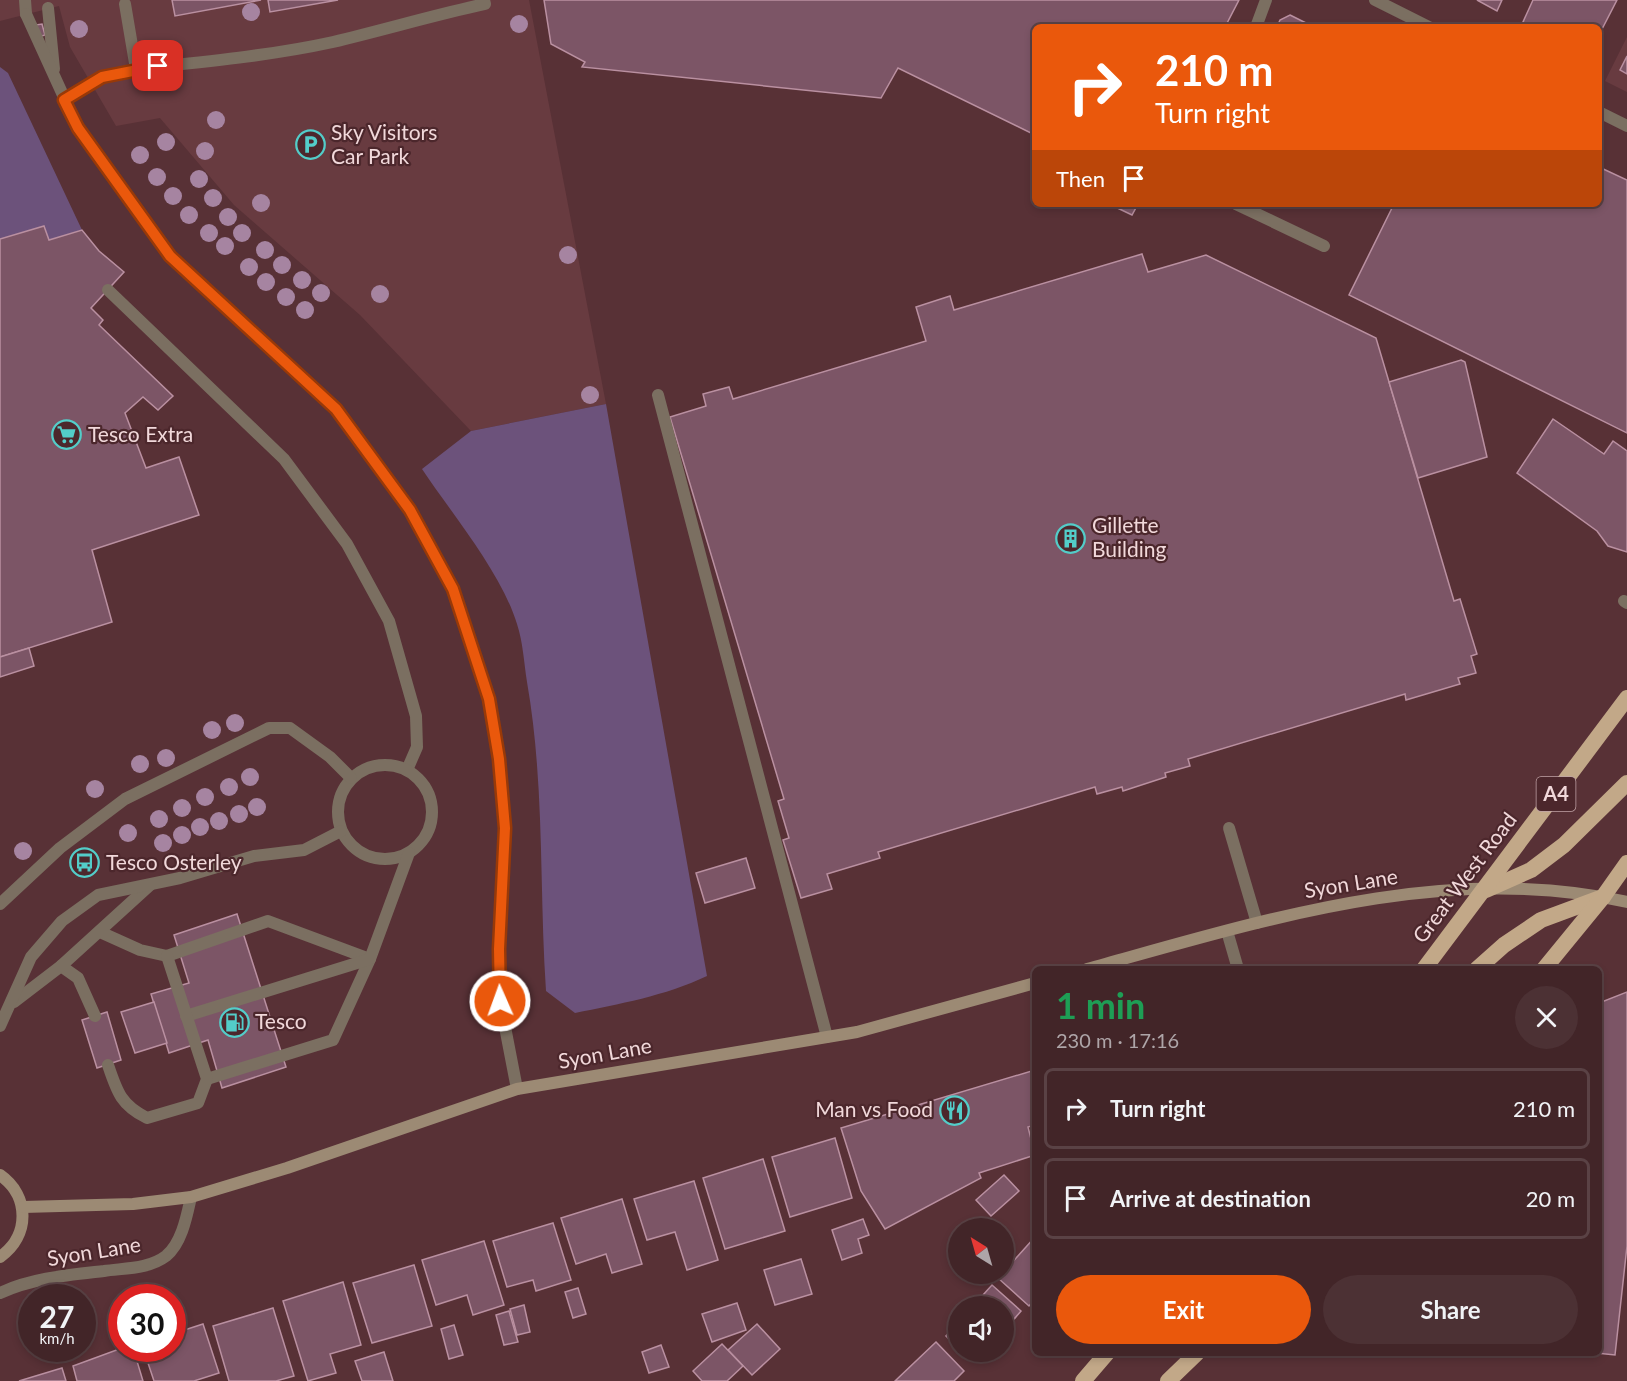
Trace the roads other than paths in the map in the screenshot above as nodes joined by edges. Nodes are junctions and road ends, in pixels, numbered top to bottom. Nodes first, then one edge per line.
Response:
1 (25, 0) edge
2 (484, 0) edge
3 (1266, 0) edge
4 (1376, 0) edge
5 (46, 4) edge
6 (125, 4) dead end
7 (1257, 24) edge
8 (1423, 24) edge
9 (136, 69) junction
10 (55, 80) junction
11 (64, 100) junction
12 (1602, 114) edge
13 (1627, 126) edge
14 (1242, 207) edge
15 (1324, 246) dead end
16 (108, 290) dead end
17 (658, 395) dead end
18 (1627, 698) edge
19 (407, 770) junction
20 (351, 778) junction
21 (1627, 783) edge
22 (1229, 828) dead end
23 (341, 831) junction
24 (409, 853) junction
25 (1627, 863) edge
26 (150, 885) junction
27 (1485, 890) junction
28 (1603, 897) junction
29 (1627, 902) edge
30 (0, 904) edge
31 (1257, 922) junction
32 (1227, 931) junction
33 (100, 932) junction
34 (167, 956) junction
35 (370, 959) junction
36 (62, 966) junction
37 (1098, 966) edge
38 (1237, 966) edge
39 (1426, 966) edge
40 (1480, 966) edge
41 (1546, 966) edge
42 (1032, 984) edge
43 (13, 1003) junction
44 (95, 1016) dead end
45 (186, 1016) junction
46 (0, 1026) edge
47 (826, 1037) junction
48 (108, 1065) dead end
49 (207, 1079) junction
50 (517, 1089) junction
51 (0, 1176) edge
52 (191, 1197) junction
53 (23, 1207) junction
54 (0, 1257) edge
55 (0, 1293) edge
56 (1104, 1356) edge
57 (1194, 1356) edge
58 (1175, 1379) edge
59 (1083, 1381) edge

1 - 10 street
2 - 9 street
3 - 7 street
4 - 8 street
5 - 10 street
6 - 9 street
9 - 11 street
10 - 11 street
11 - 50 street
12 - 13 street
14 - 15 street
16 - 19 street
17 - 47 street
18 - 27 highway, Great West Road / A4
19 - 20 street
19 - 24 street
20 - 23 street
20 - 30 street
21 - 27 highway, A4
22 - 31 street
23 - 24 street
23 - 26 street
24 - 35 street
25 - 28 highway
26 - 33 street
26 - 43 street
27 - 28 main road, Syon Lane
27 - 31 main road, Syon Lane
27 - 39 highway, Great West Road / A4
28 - 29 main road, Syon Lane
28 - 40 highway
28 - 41 highway
31 - 32 main road, Syon Lane
32 - 37 main road, Syon Lane
32 - 38 street
33 - 34 street
33 - 36 street
34 - 35 street
34 - 45 street
35 - 45 street
35 - 49 street
36 - 43 street
36 - 44 street
42 - 47 main road, Syon Lane
43 - 46 street
45 - 49 street
47 - 50 main road, Syon Lane
48 - 49 street
50 - 52 main road, Syon Lane
51 - 53 main road
52 - 53 main road, Syon Lane
52 - 55 street, Syon Lane
53 - 54 main road
56 - 59 highway
57 - 58 highway

